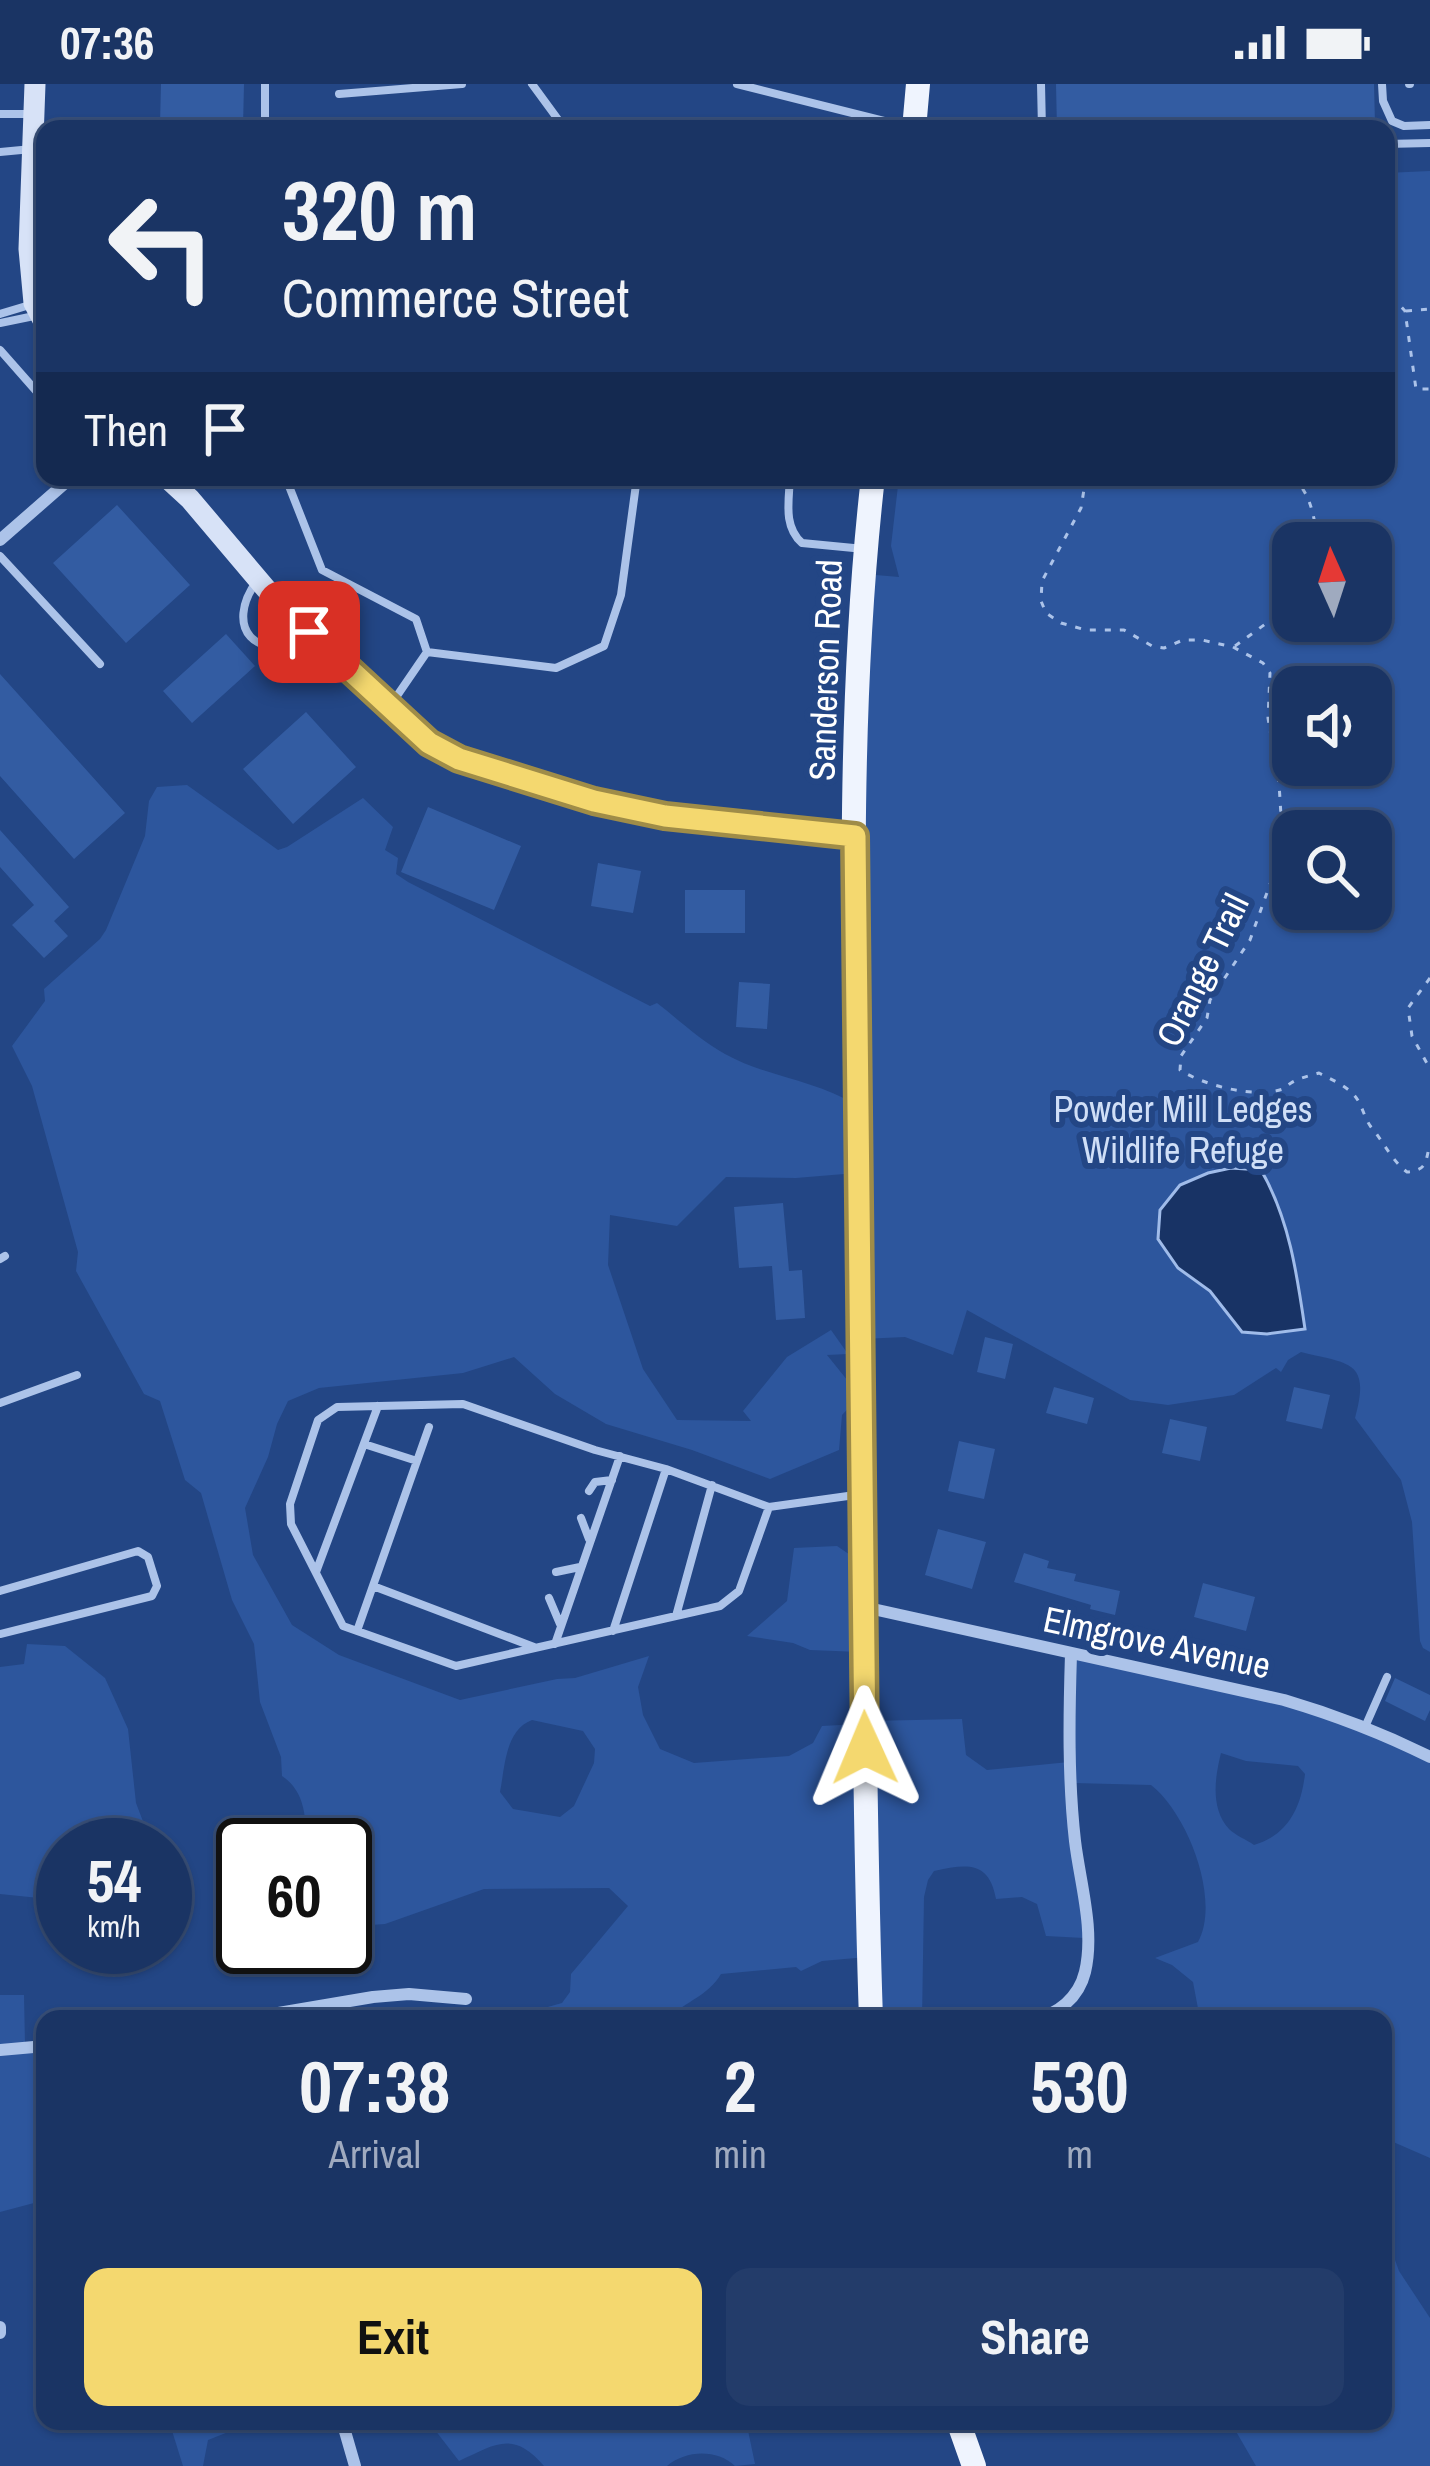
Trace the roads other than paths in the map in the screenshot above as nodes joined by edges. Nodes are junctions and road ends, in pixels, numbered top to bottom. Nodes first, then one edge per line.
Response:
1 (35, 84) edge
2 (266, 84) edge
3 (462, 84) edge
4 (532, 84) edge
5 (736, 84) edge
6 (918, 84) edge
7 (1041, 84) edge
8 (1382, 84) edge
9 (759, 86) edge
10 (339, 94) dead end
11 (34, 113) junction
12 (0, 114) edge
13 (265, 120) edge
14 (558, 120) edge
15 (882, 120) edge
16 (915, 120) edge
17 (1042, 120) edge
18 (1392, 120) edge
19 (1395, 122) edge
20 (1430, 125) edge
21 (36, 135) edge
22 (1430, 143) edge
23 (1395, 144) edge
24 (36, 146) edge
25 (0, 152) edge
26 (36, 159) edge
27 (36, 290) edge
28 (36, 314) edge
29 (0, 319) edge
30 (0, 350) edge
31 (36, 391) edge
32 (62, 486) edge
33 (176, 486) edge
34 (289, 486) edge
35 (636, 486) edge
36 (790, 486) edge
37 (872, 486) edge
38 (0, 540) edge
39 (865, 550) junction
40 (0, 556) edge
41 (258, 580) junction
42 (309, 632) junction
43 (427, 652) junction
44 (100, 664) dead end
45 (389, 707) junction
46 (855, 836) junction
47 (77, 1376) dead end
48 (0, 1402) edge
49 (378, 1406) junction
50 (429, 1427) dead end
51 (364, 1444) junction
52 (620, 1456) junction
53 (417, 1461) junction
54 (666, 1469) junction
55 (612, 1480) junction
56 (712, 1485) junction
57 (589, 1491) dead end
58 (862, 1494) junction
59 (770, 1507) junction
60 (581, 1518) dead end
61 (590, 1541) junction
62 (581, 1567) junction
63 (316, 1572) junction
64 (556, 1572) dead end
65 (373, 1586) junction
66 (0, 1591) edge
67 (549, 1598) dead end
68 (863, 1606) junction
69 (676, 1616) junction
70 (561, 1626) junction
71 (357, 1630) junction
72 (613, 1631) junction
73 (0, 1634) edge
74 (555, 1644) junction
75 (536, 1648) junction
76 (1071, 1654) junction
77 (1387, 1677) dead end
78 (1365, 1726) junction
79 (1430, 1757) edge
80 (466, 1999) dead end
81 (296, 2010) edge
82 (871, 2010) edge
83 (1057, 2010) edge
84 (36, 2047) edge
85 (0, 2050) edge
86 (344, 2430) edge
87 (961, 2430) edge
88 (355, 2466) edge
89 (974, 2466) edge

1 - 11 street
2 - 13 lane
3 - 10 lane
4 - 14 lane
5 - 9 lane
6 - 16 main road
7 - 17 lane
8 - 18 lane
9 - 15 lane
11 - 12 lane
11 - 21 street
19 - 20 lane
22 - 23 lane
24 - 25 lane
26 - 27 street
28 - 29 lane
30 - 31 lane
32 - 38 street
33 - 41 street
34 - 43 lane
35 - 43 lane
36 - 39 lane
37 - 39 main road, Sanderson Road
39 - 46 main road, Sanderson Road
40 - 44 lane
41 - 42 street
41 - 42 lane
42 - 45 street
43 - 45 lane
45 - 46 street
46 - 58 main road, Sanderson Road
47 - 48 lane
49 - 51 lane
49 - 52 lane
49 - 63 lane
50 - 53 lane
51 - 53 lane
51 - 63 lane
52 - 54 lane
52 - 55 lane
53 - 65 lane
54 - 56 lane
54 - 72 lane
55 - 57 lane
55 - 61 lane
56 - 59 lane
56 - 69 lane
58 - 59 lane
58 - 68 main road, Sanderson Road
59 - 69 lane
60 - 61 lane
61 - 62 lane
62 - 64 lane
62 - 70 lane
63 - 71 lane
65 - 71 lane
65 - 75 lane
66 - 73 lane
67 - 70 lane
68 - 76 street, Elmgrove Avenue
68 - 82 main road, Sanderson Road
69 - 72 lane
70 - 74 lane
71 - 75 lane
72 - 74 lane
74 - 75 lane
76 - 78 street, Elmgrove Avenue
76 - 83 street
77 - 78 lane
78 - 79 street, Elmgrove Avenue
80 - 81 street
84 - 85 street
86 - 88 street
87 - 89 main road

